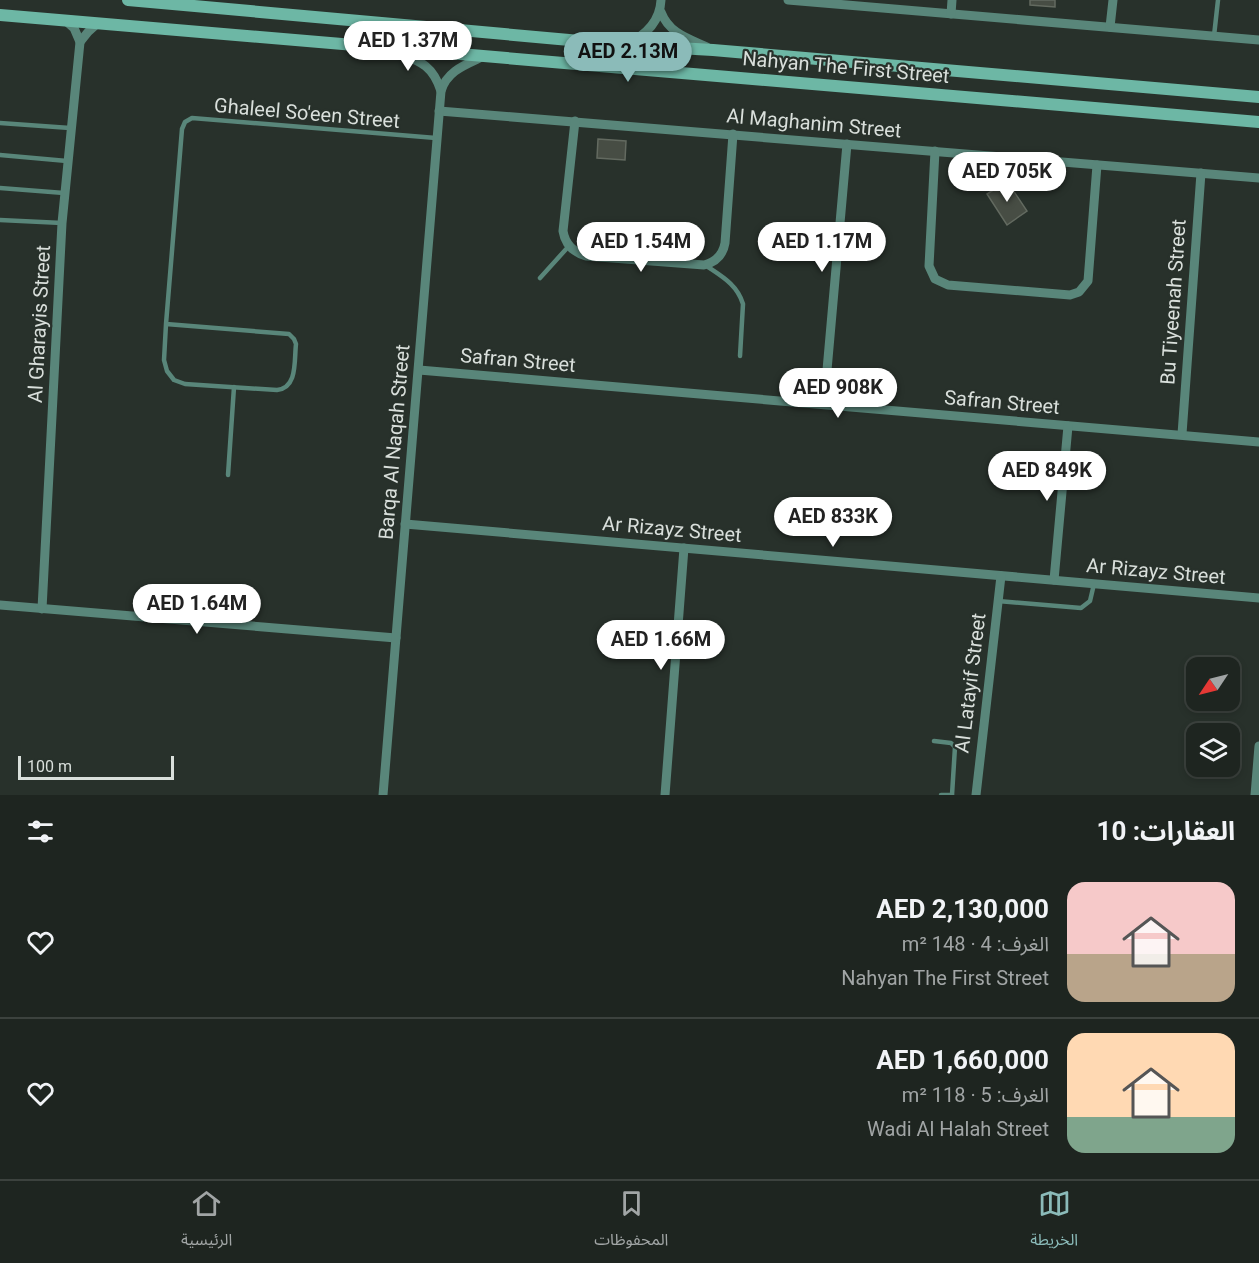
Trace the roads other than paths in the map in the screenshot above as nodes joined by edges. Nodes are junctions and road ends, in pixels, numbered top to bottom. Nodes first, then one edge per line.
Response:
1 (128, 0) edge
2 (662, 0) edge
3 (788, 0) edge
4 (952, 0) edge
5 (1113, 0) edge
6 (1218, 0) edge
7 (661, 12) junction
8 (951, 14) junction
9 (0, 15) edge
10 (66, 21) junction
11 (98, 24) junction
12 (1110, 27) junction
13 (1214, 36) junction
14 (1259, 40) edge
15 (80, 42) junction
16 (625, 45) junction
17 (384, 47) junction
18 (713, 50) junction
19 (484, 56) junction
20 (441, 92) junction
21 (1259, 97) edge
22 (439, 111) junction
23 (575, 121) junction
24 (1259, 122) edge
25 (0, 123) edge
26 (70, 129) junction
27 (733, 134) junction
28 (436, 138) junction
29 (847, 144) junction
30 (935, 151) junction
31 (0, 155) edge
32 (67, 161) junction
33 (1097, 165) junction
34 (1201, 173) junction
35 (1259, 178) edge
36 (0, 188) edge
37 (64, 193) junction
38 (0, 220) edge
39 (62, 223) junction
40 (569, 246) junction
41 (704, 265) junction
42 (540, 278) dead end
43 (166, 324) junction
44 (740, 356) dead end
45 (419, 370) junction
46 (234, 387) junction
47 (824, 404) junction
48 (1068, 426) junction
49 (1182, 434) junction
50 (1259, 442) edge
51 (228, 476) dead end
52 (405, 524) junction
53 (684, 548) junction
54 (1001, 576) junction
55 (1054, 580) junction
56 (1094, 584) junction
57 (1259, 598) edge
58 (998, 601) junction
59 (0, 606) edge
60 (42, 609) junction
61 (396, 638) junction
62 (934, 741) dead end
63 (1259, 746) edge
64 (383, 795) edge
65 (665, 795) edge
66 (941, 795) edge
67 (952, 795) edge
68 (976, 795) edge
69 (1255, 795) edge

1 - 16 main road, Nahyan The First Street
2 - 7 street
3 - 8 street
4 - 8 street
5 - 12 street
6 - 13 lane
7 - 16 street
7 - 18 street
8 - 12 street
9 - 10 main road, Nahyan The First Street
10 - 11 main road, Nahyan The First Street
10 - 15 street
11 - 15 street
11 - 17 main road, Nahyan The First Street
12 - 13 street
13 - 14 street
15 - 26 street, Al Gharayis Street
16 - 18 main road, Nahyan The First Street
17 - 19 main road, Nahyan The First Street
17 - 20 street
18 - 21 main road, Nahyan The First Street
19 - 20 street
19 - 24 main road, Nahyan The First Street
20 - 22 street, Barqa Al Naqah Street
22 - 23 street, Al Maghanim Street
22 - 28 street, Barqa Al Naqah Street
23 - 27 street, Al Maghanim Street
23 - 40 street
25 - 26 lane
26 - 32 street, Al Gharayis Street
27 - 29 street, Al Maghanim Street
27 - 41 street
28 - 43 lane, Ghaleel So'een Street
28 - 45 street, Barqa Al Naqah Street
29 - 30 street, Al Maghanim Street
29 - 47 street
30 - 33 street, Al Maghanim Street
30 - 33 street
31 - 32 lane
32 - 37 street, Al Gharayis Street
33 - 34 street, Al Maghanim Street
34 - 35 street, Al Maghanim Street
34 - 49 street, Bu Tiyeenah Street
36 - 37 lane
37 - 39 street, Al Gharayis Street
38 - 39 lane
39 - 60 street, Al Gharayis Street
40 - 41 street
40 - 42 lane
41 - 44 lane
43 - 46 lane
43 - 46 lane
45 - 47 street, Safran Street
45 - 52 street, Barqa Al Naqah Street
46 - 51 lane
47 - 48 street, Safran Street
48 - 49 street, Safran Street
48 - 55 street
49 - 50 street, Safran Street
52 - 53 street, Ar Rizayz Street
52 - 61 street, Barqa Al Naqah Street
53 - 54 street, Ar Rizayz Street
53 - 65 street
54 - 55 street, Ar Rizayz Street
54 - 58 street, Al Latayif Street
55 - 56 street, Ar Rizayz Street
56 - 57 street, Ar Rizayz Street
56 - 58 lane
58 - 68 street, Al Latayif Street
59 - 60 street
60 - 61 street
61 - 64 street, Barqa Al Naqah Street
62 - 67 lane
63 - 69 street
66 - 67 lane

